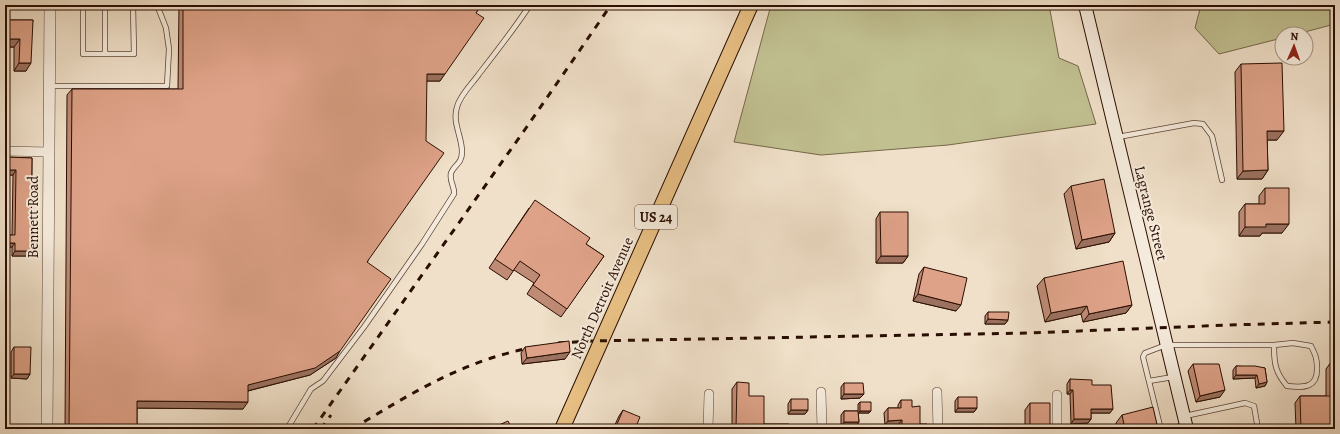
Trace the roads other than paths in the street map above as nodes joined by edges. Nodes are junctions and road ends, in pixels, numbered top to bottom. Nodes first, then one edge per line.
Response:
1 (50, 5) edge
2 (83, 5) edge
3 (105, 5) edge
4 (133, 5) edge
5 (157, 5) edge
6 (530, 5) edge
7 (751, 5) edge
8 (1085, 5) edge
9 (104, 54) junction
10 (49, 86) junction
11 (1117, 137) junction
12 (5, 151) edge
13 (49, 152) junction
14 (1222, 180) dead end
15 (1166, 345) junction
16 (1274, 345) junction
17 (1174, 376) junction
18 (1149, 381) junction
19 (821, 392) dead end
20 (937, 392) dead end
21 (709, 394) dead end
22 (1057, 395) dead end
23 (1185, 423) edge
24 (47, 429) edge
25 (287, 429) edge
26 (562, 429) edge
27 (708, 429) edge
28 (822, 429) edge
29 (938, 429) edge
30 (1057, 429) edge
31 (1164, 429) edge
32 (1168, 429) edge
33 (1258, 429) edge

1 - 10 street, Bennett Road
2 - 9 lane
3 - 9 lane
4 - 9 lane
5 - 10 lane
6 - 25 lane
7 - 26 main road, North Detroit Avenue / US 24
8 - 11 main road, Lagrange Street
10 - 13 street, Bennett Road
11 - 14 lane
11 - 15 main road, Lagrange Street
12 - 13 street
13 - 24 street, Bennett Road
15 - 16 lane
15 - 17 main road, Lagrange Street
15 - 18 lane
16 - 16 lane
17 - 18 lane
17 - 23 main road, Lagrange Street
18 - 31 lane
19 - 28 street
20 - 29 street
21 - 27 street
22 - 30 street
23 - 32 lane
23 - 33 lane

